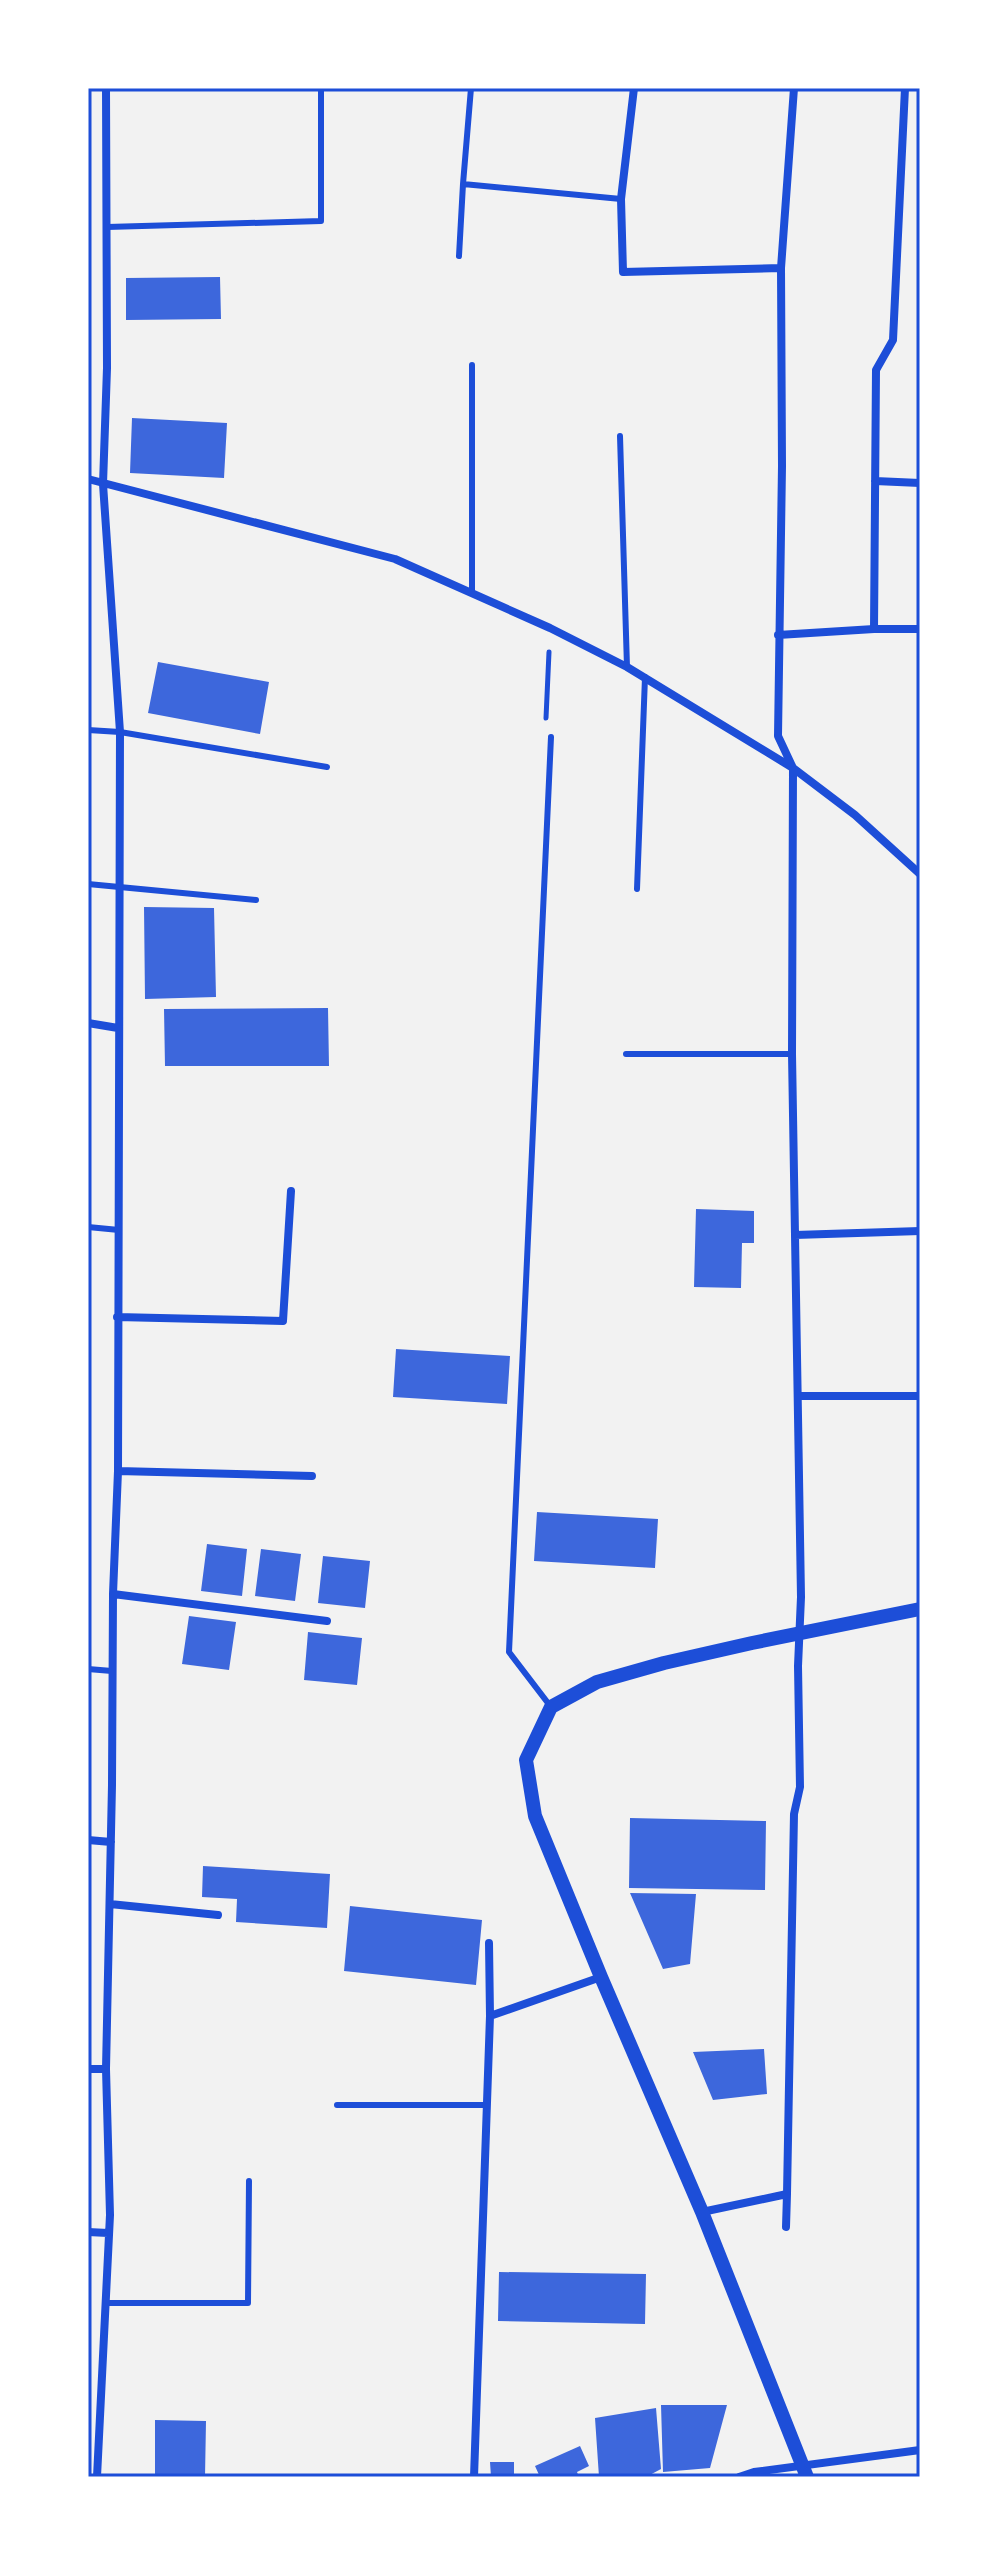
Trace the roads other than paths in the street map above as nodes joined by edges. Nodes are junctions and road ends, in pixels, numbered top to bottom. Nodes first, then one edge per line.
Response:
1 (106, 88) edge
2 (321, 88) edge
3 (471, 88) edge
4 (634, 88) edge
5 (794, 88) edge
6 (905, 88) edge
7 (463, 184) junction
8 (621, 199) junction
9 (107, 227) junction
10 (459, 256) dead end
11 (781, 268) junction
12 (472, 365) dead end
13 (620, 436) dead end
14 (88, 479) edge
15 (875, 481) junction
16 (920, 483) edge
17 (103, 484) junction
18 (472, 593) junction
19 (874, 629) junction
20 (920, 629) edge
21 (778, 635) junction
22 (627, 667) junction
23 (645, 677) junction
24 (88, 730) edge
25 (120, 732) junction
26 (551, 737) road end
27 (327, 767) dead end
28 (793, 768) junction
29 (920, 874) edge
30 (88, 884) edge
31 (119, 887) junction
32 (637, 889) dead end
33 (256, 900) dead end
34 (88, 1023) edge
35 (118, 1028) junction
36 (626, 1054) dead end
37 (792, 1054) junction
38 (291, 1191) dead end
39 (88, 1227) edge
40 (119, 1230) junction
41 (920, 1231) edge
42 (795, 1235) junction
43 (117, 1317) junction
44 (798, 1396) junction
45 (920, 1396) edge
46 (118, 1471) junction
47 (312, 1476) dead end
48 (113, 1594) junction
49 (920, 1609) edge
50 (327, 1621) dead end
51 (800, 1634) junction
52 (88, 1669) edge
53 (112, 1671) junction
54 (551, 1707) junction
55 (88, 1840) edge
56 (111, 1842) junction
57 (110, 1904) junction
58 (218, 1915) dead end
59 (489, 1943) dead end
60 (601, 1977) junction
61 (490, 2016) junction
62 (88, 2069) edge
63 (106, 2069) junction
64 (337, 2105) dead end
65 (487, 2105) junction
66 (249, 2181) dead end
67 (787, 2194) junction
68 (702, 2212) junction
69 (786, 2227) dead end
70 (88, 2232) edge
71 (108, 2233) junction
72 (105, 2303) junction
73 (920, 2450) edge
74 (805, 2472) edge
75 (97, 2477) edge
76 (474, 2477) edge
77 (739, 2477) edge

1 - 9 street
2 - 9 lane
3 - 7 lane
4 - 8 street
5 - 11 street
6 - 15 street
7 - 8 lane
7 - 10 lane
8 - 11 street
9 - 17 street
11 - 21 street
12 - 18 lane
13 - 22 lane
14 - 17 street
15 - 16 street
15 - 19 street
17 - 18 street
17 - 25 street
18 - 22 street
19 - 20 street
19 - 21 street
21 - 28 street
22 - 23 street
23 - 28 street
23 - 32 lane
24 - 25 lane
25 - 27 lane
25 - 31 street
26 - 54 lane
28 - 29 street
28 - 37 street
30 - 31 lane
31 - 33 lane
31 - 35 street
34 - 35 street
35 - 40 street
36 - 37 lane
37 - 42 street
38 - 43 street
39 - 40 lane
40 - 43 street
41 - 42 street
42 - 44 street
43 - 46 street
44 - 45 street
44 - 51 street
46 - 47 street
46 - 48 street
48 - 50 street
48 - 53 street
49 - 51 street
51 - 54 street
51 - 67 street
52 - 53 lane
53 - 56 street
54 - 60 street
55 - 56 street
56 - 57 street
57 - 58 street
57 - 63 street
59 - 61 street
60 - 61 street
60 - 68 street
61 - 65 street
62 - 63 street
63 - 71 street
64 - 65 lane
65 - 76 street
66 - 72 lane
67 - 68 street
67 - 69 street
68 - 74 street
70 - 71 street
71 - 72 street
72 - 75 street
73 - 74 street
74 - 77 street

